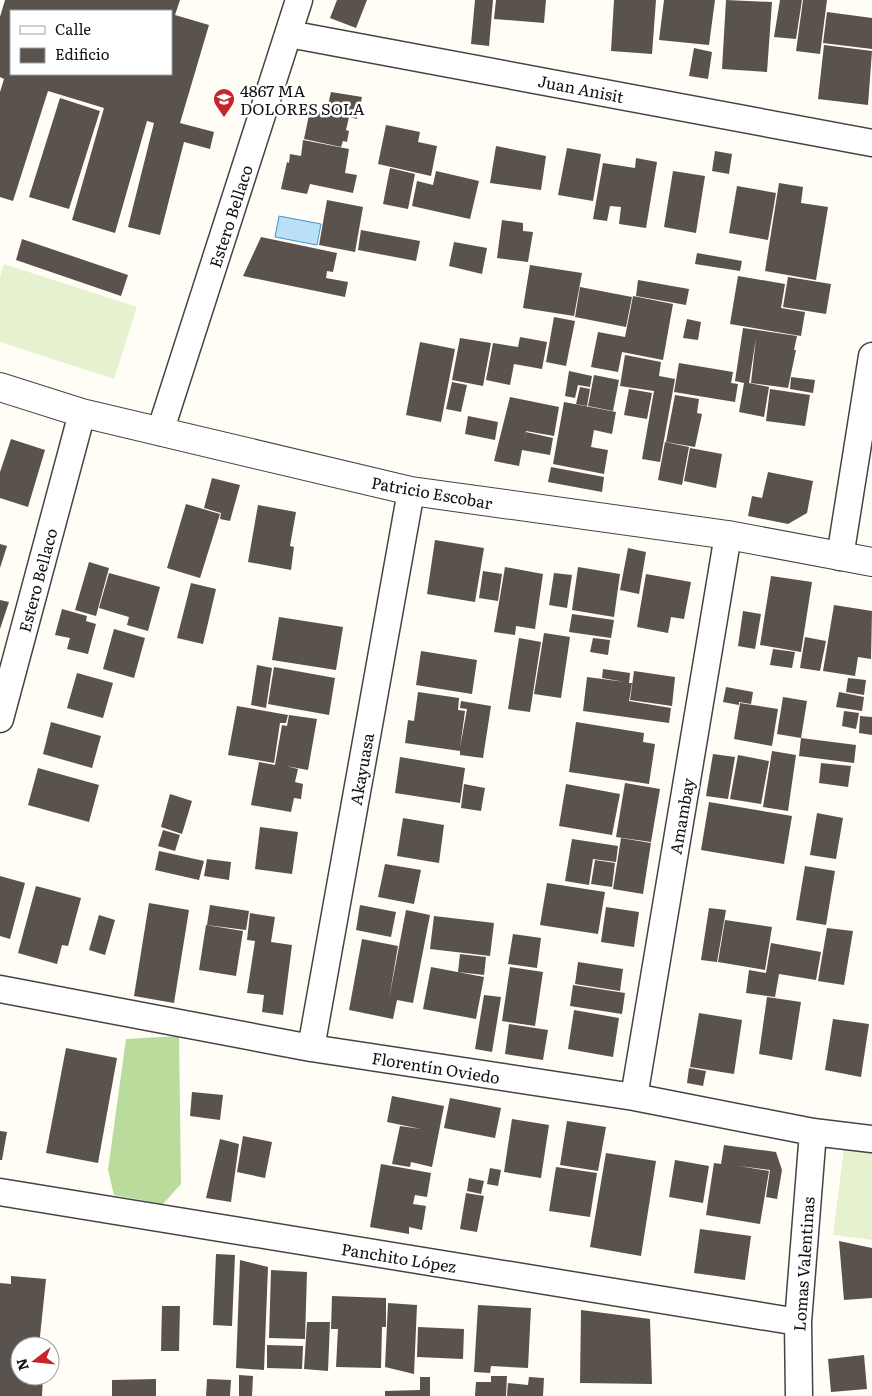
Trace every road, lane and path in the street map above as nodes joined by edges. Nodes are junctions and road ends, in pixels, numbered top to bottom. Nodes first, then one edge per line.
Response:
1 (299, 0) edge
2 (289, 34) junction
3 (872, 143) edge
4 (872, 356) edge
5 (0, 387) edge
6 (82, 413) junction
7 (160, 432) junction
8 (411, 491) junction
9 (728, 535) junction
10 (840, 557) junction
11 (872, 562) edge
12 (0, 719) edge
13 (0, 989) edge
14 (311, 1048) junction
15 (634, 1097) junction
16 (813, 1132) junction
17 (872, 1138) edge
18 (0, 1192) edge
19 (798, 1322) junction
20 (799, 1396) edge

1 - 2 street, Estero Bellaco
2 - 3 street, Juan Anisit
2 - 7 street, Estero Bellaco
4 - 10 street
5 - 6 street, Patricio Escobar
6 - 7 street, Patricio Escobar
6 - 12 street, Estero Bellaco
7 - 8 street, Patricio Escobar
8 - 9 street, Patricio Escobar
8 - 14 street, Akayuasa
9 - 10 street, Patricio Escobar
9 - 15 street, Amambay
10 - 11 street, Patricio Escobar
13 - 14 street, Florentín Oviedo
14 - 15 street, Florentín Oviedo
15 - 16 street, Florentín Oviedo
16 - 17 street, Florentín Oviedo
16 - 19 street, Lomas Valentinas
18 - 19 street, Panchito López
19 - 20 street, Lomas Valentinas

